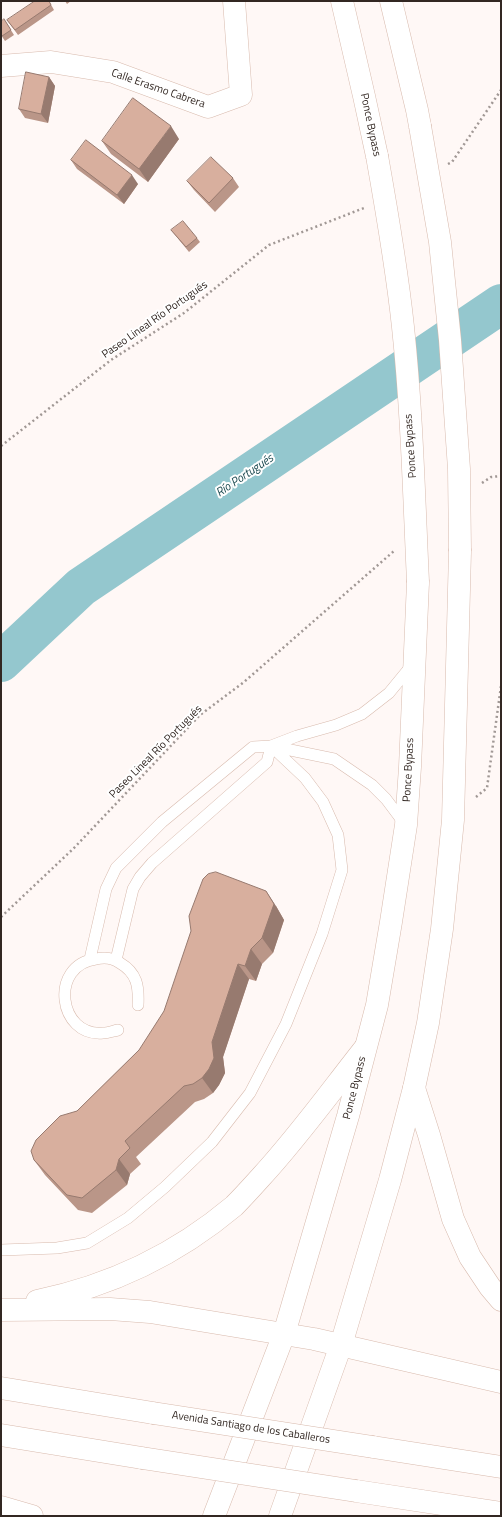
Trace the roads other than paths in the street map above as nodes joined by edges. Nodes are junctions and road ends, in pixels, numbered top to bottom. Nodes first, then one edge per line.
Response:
1 (234, 1) edge
2 (342, 1) edge
3 (392, 4) edge
4 (1, 66) edge
5 (414, 663) junction
6 (271, 746) junction
7 (406, 825) junction
8 (90, 959) junction
9 (116, 960) junction
10 (138, 1005) dead end
11 (118, 1030) dead end
12 (365, 1048) junction
13 (414, 1088) junction
14 (1, 1250) edge
15 (501, 1300) edge
16 (1, 1309) edge
17 (284, 1334) junction
18 (341, 1345) junction
19 (501, 1382) edge
20 (1, 1388) edge
21 (1, 1435) edge
22 (501, 1467) edge
23 (1, 1507) edge
24 (501, 1513) edge
25 (32, 1516) edge
26 (214, 1516) edge
27 (280, 1516) edge

1 - 4 main road, Calle Erasmo Cabrera
2 - 5 main road, Ponce Bypass, bridge
3 - 13 main road, bridge
5 - 6 lane
5 - 7 main road, Ponce Bypass
6 - 7 lane
6 - 8 lane
6 - 9 lane
6 - 14 lane
7 - 12 main road, Ponce Bypass
8 - 9 lane
8 - 11 lane
9 - 10 lane
12 - 16 main road
12 - 17 main road, Ponce Bypass
13 - 15 main road
13 - 18 main road
16 - 17 main road
17 - 18 main road
17 - 26 main road, Ponce Bypass
18 - 19 main road
18 - 27 main road
20 - 22 main road, Avenida Santiago de los Caballeros, bridge
21 - 24 main road, bridge
23 - 25 main road

